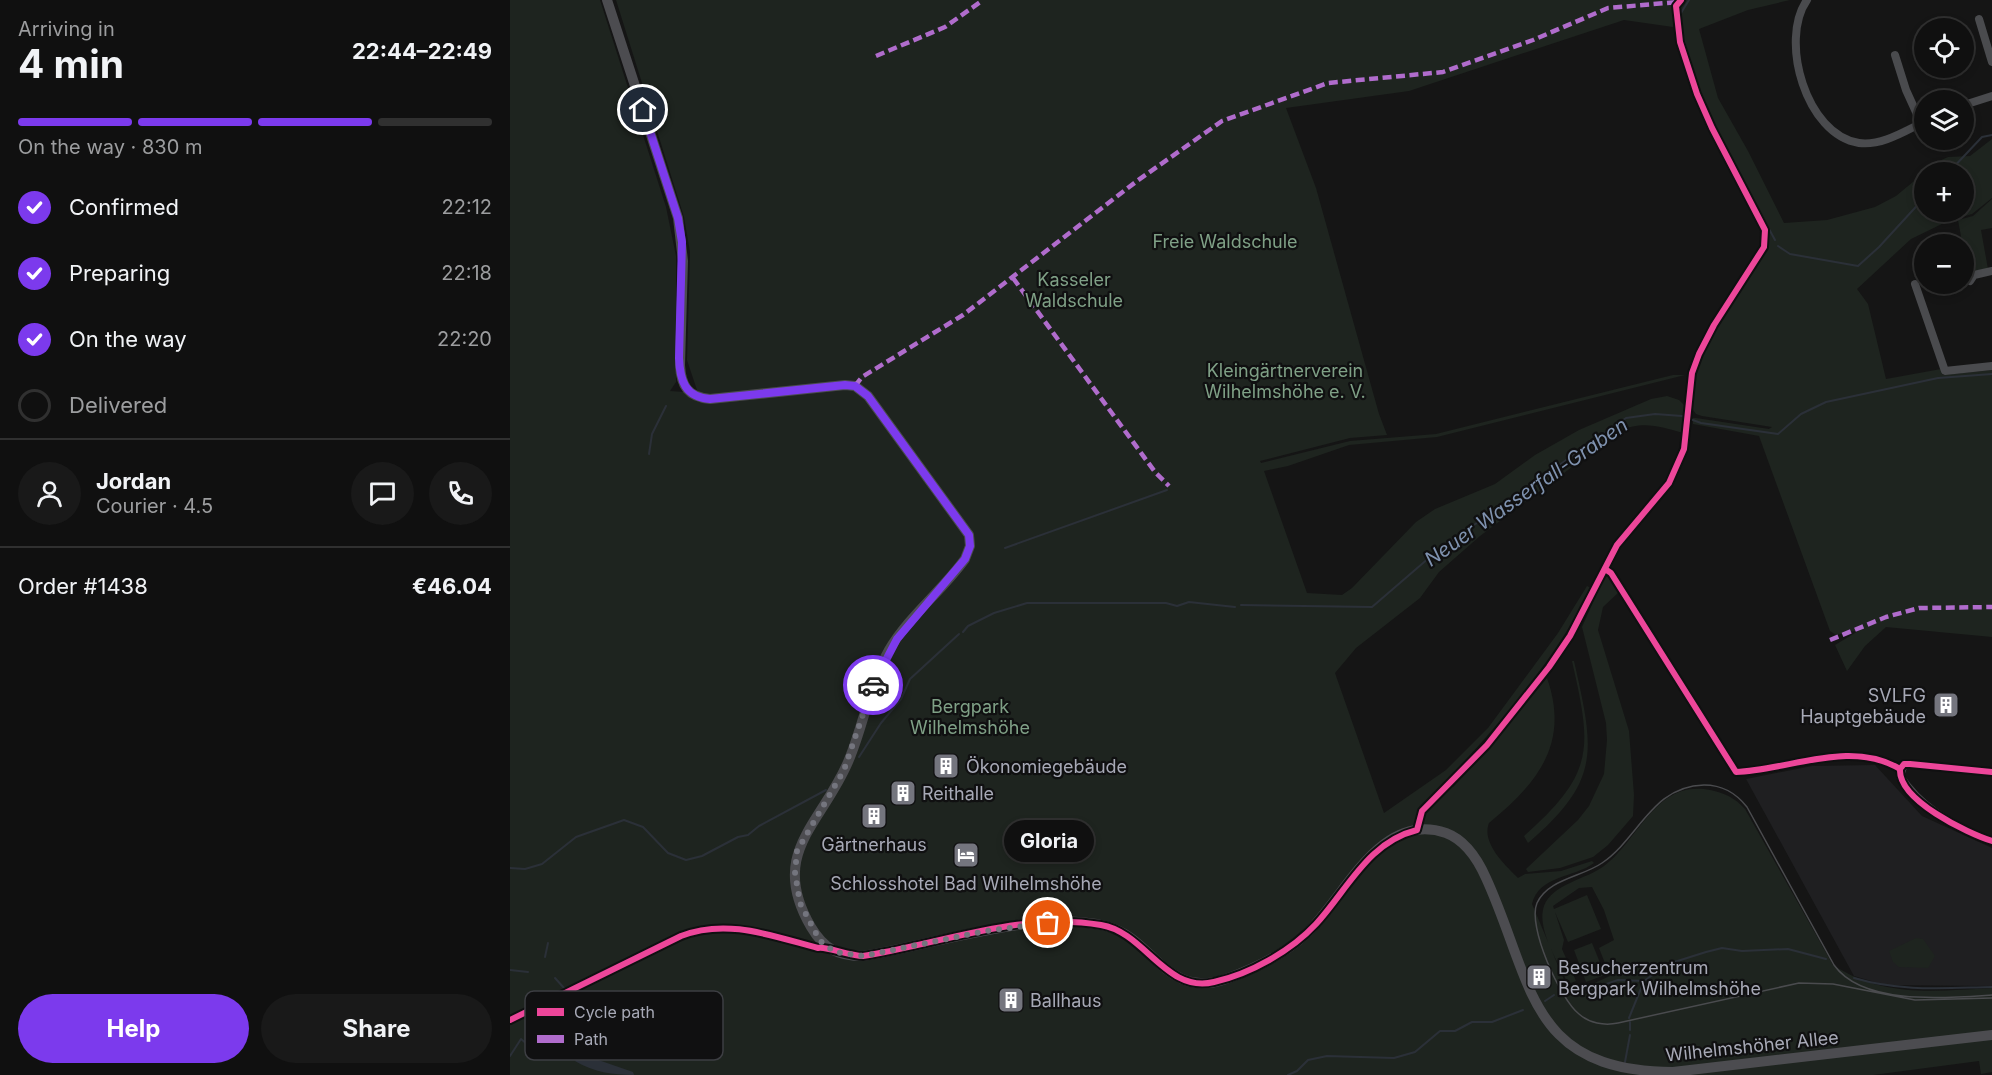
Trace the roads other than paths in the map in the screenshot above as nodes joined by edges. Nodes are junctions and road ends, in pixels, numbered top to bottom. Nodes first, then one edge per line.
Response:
1 (607, 0) edge
2 (1807, 0) edge
3 (1979, 19) dead end
4 (1895, 55) dead end
5 (1992, 62) edge
6 (1992, 96) edge
7 (1974, 102) edge
8 (1914, 105) edge
9 (1914, 127) edge
10 (1992, 271) edge
11 (1974, 275) edge
12 (1918, 294) edge
13 (1992, 366) edge
14 (1991, 772) edge
15 (1992, 842) edge
16 (1992, 1035) edge
17 (1695, 1073) edge

1 - 17 main road, Wilhelmshöher Allee
2 - 9 street
3 - 5 street
4 - 8 street
6 - 7 street
10 - 11 street
12 - 13 street
14 - 15 street
16 - 17 main road, Wilhelmshöher Allee

